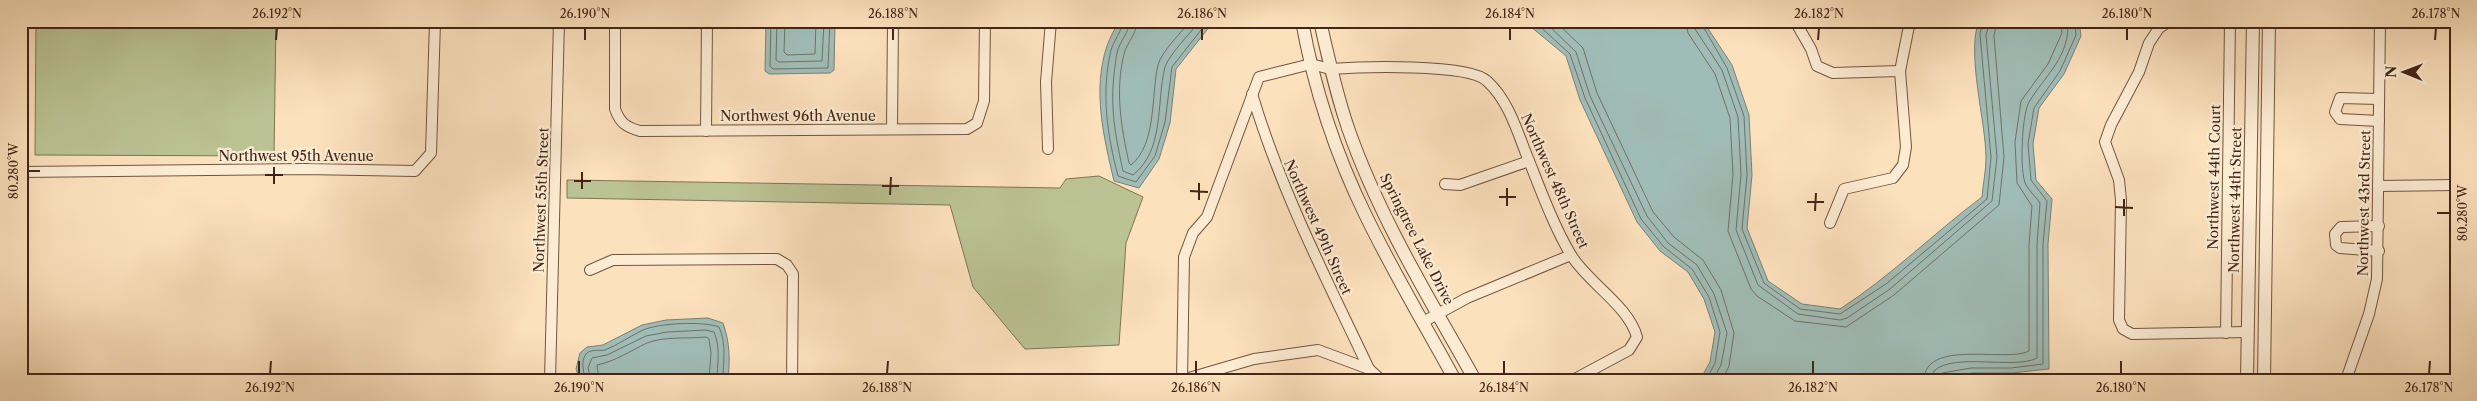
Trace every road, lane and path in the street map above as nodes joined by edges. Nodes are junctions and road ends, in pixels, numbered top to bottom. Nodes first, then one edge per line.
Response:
1 (435, 21) edge
2 (558, 21) edge
3 (615, 21) edge
4 (707, 21) edge
5 (893, 21) edge
6 (985, 21) edge
7 (1051, 21) edge
8 (1302, 21) edge
9 (1320, 21) edge
10 (1795, 21) edge
11 (1910, 21) edge
12 (2170, 21) edge
13 (2230, 21) edge
14 (2252, 21) edge
15 (2269, 21) edge
16 (2380, 21) edge
17 (1311, 64) junction
18 (1330, 68) junction
19 (1900, 71) junction
20 (1252, 94) junction
21 (2379, 99) junction
22 (2379, 121) junction
23 (892, 130) junction
24 (706, 131) junction
25 (1048, 149) dead end
26 (1530, 161) junction
27 (21, 172) edge
28 (1445, 184) dead end
29 (2456, 185) edge
30 (2378, 186) junction
31 (1830, 223) dead end
32 (2380, 226) junction
33 (2379, 251) junction
34 (1571, 255) junction
35 (590, 270) dead end
36 (1438, 314) junction
37 (1423, 322) junction
38 (2248, 332) junction
39 (2226, 333) junction
40 (1369, 369) junction
41 (550, 380) edge
42 (792, 380) edge
43 (1182, 380) edge
44 (1381, 380) edge
45 (1455, 380) edge
46 (1475, 380) edge
47 (1573, 380) edge
48 (2248, 380) edge
49 (2264, 380) edge
50 (2346, 380) edge

1 - 27 street, Northwest 95th Avenue
2 - 41 street, Northwest 55th Street
3 - 24 street, Northwest 96th Avenue
4 - 24 street
5 - 23 street
6 - 23 street, Northwest 96th Avenue
7 - 25 street
8 - 17 street
9 - 18 street, Springtree Lake Drive
10 - 19 street
11 - 19 street
12 - 39 street
13 - 39 street, Northwest 44th Court
14 - 38 street, Northwest 44th Street
15 - 49 street
16 - 21 street, Northwest 43rd Street
17 - 18 street
17 - 20 street
17 - 37 street
18 - 26 street, Northwest 48th Street
18 - 36 street, Springtree Lake Drive
19 - 31 street
20 - 40 street, Northwest 49th Street
20 - 43 street
21 - 22 street, Northwest 43rd Street
21 - 22 street
22 - 30 street, Northwest 43rd Street
23 - 24 street, Northwest 96th Avenue
26 - 28 street
26 - 34 street, Northwest 48th Street
29 - 30 street
30 - 32 street, Northwest 43rd Street
32 - 33 street, Northwest 43rd Street
32 - 33 street
33 - 50 street, Northwest 43rd Street
34 - 36 street
34 - 47 street, Northwest 48th Street
35 - 42 street
36 - 37 street
36 - 46 street, Springtree Lake Drive
37 - 45 street
38 - 39 street
38 - 48 street, Northwest 44th Street
40 - 43 street
40 - 44 street

